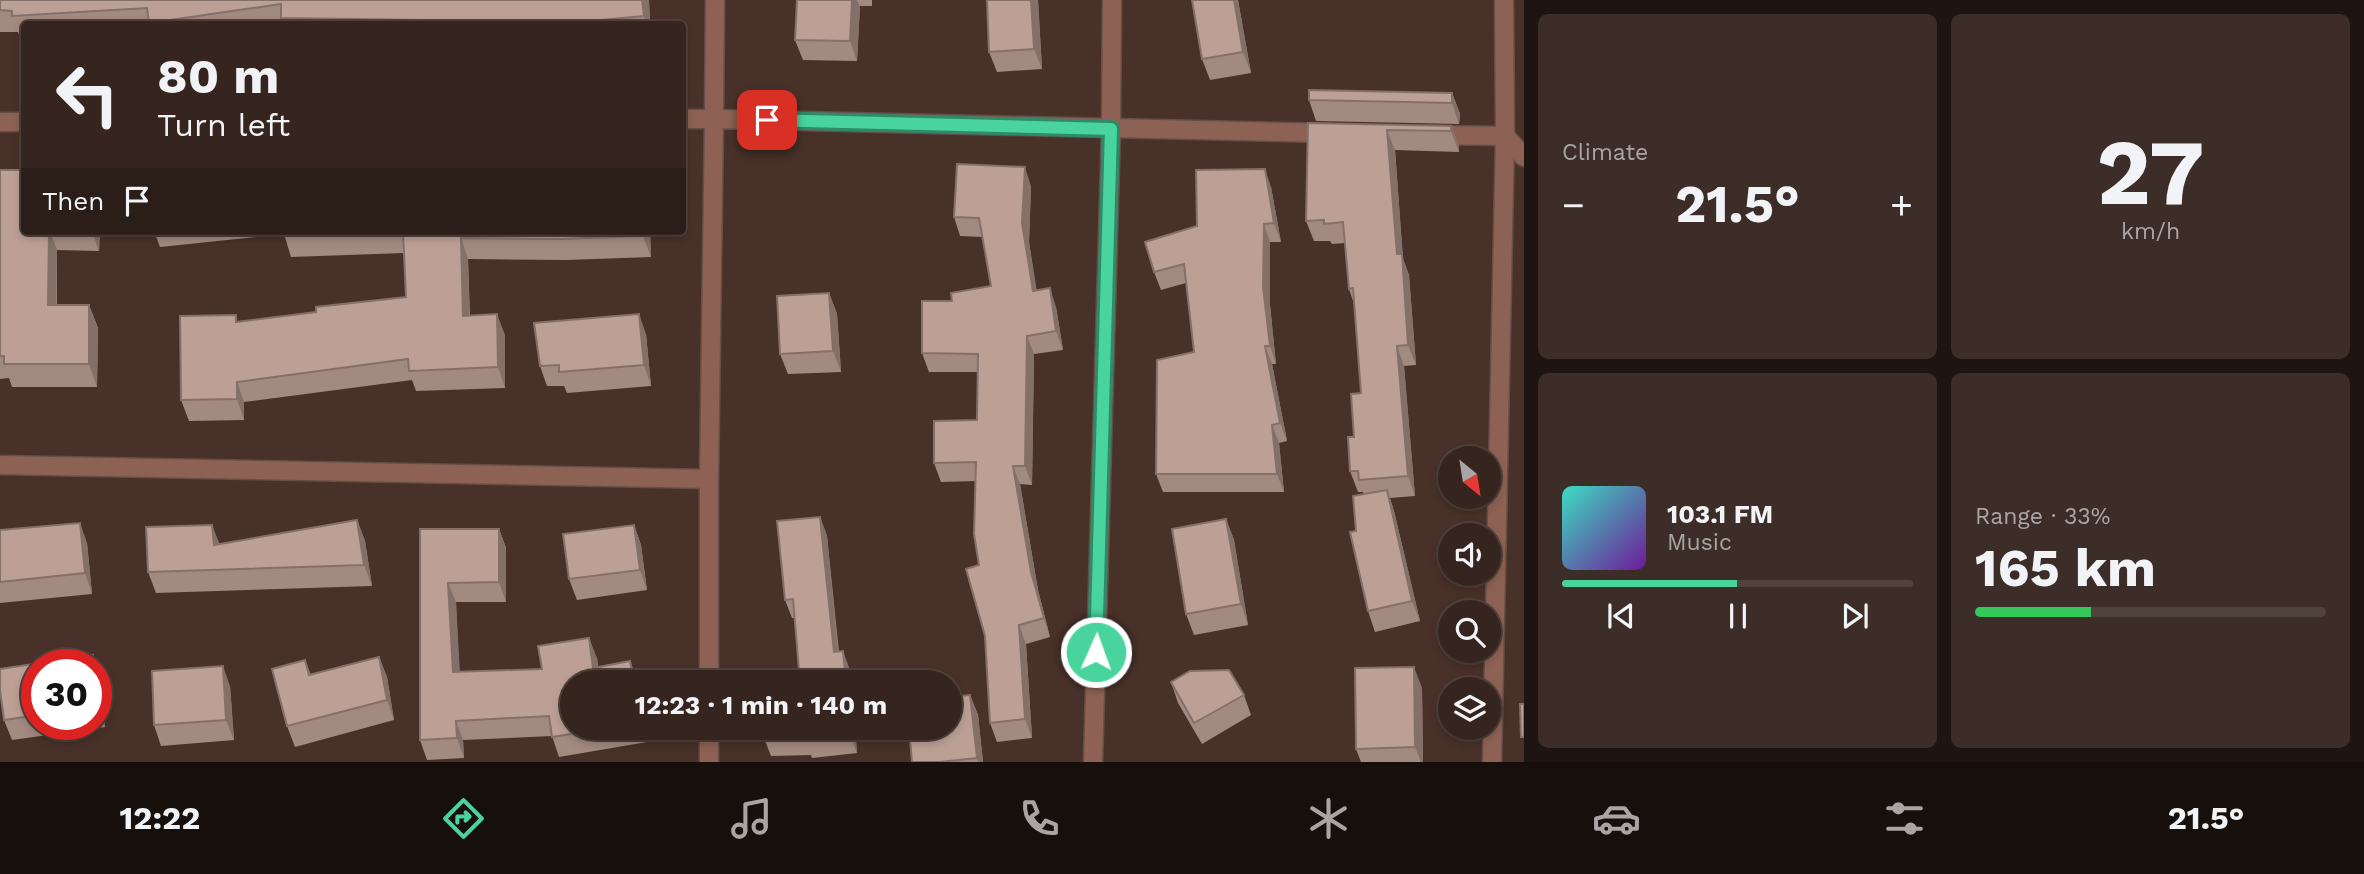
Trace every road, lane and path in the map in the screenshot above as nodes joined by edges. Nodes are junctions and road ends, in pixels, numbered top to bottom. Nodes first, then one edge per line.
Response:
1 (715, 0) edge
2 (1112, 0) edge
3 (1504, 0) edge
4 (686, 119) edge
5 (714, 119) junction
6 (0, 122) edge
7 (21, 122) edge
8 (1111, 129) junction
9 (1342, 133) edge
10 (1410, 135) edge
11 (1505, 136) junction
12 (1524, 157) edge
13 (0, 465) edge
14 (709, 479) junction
15 (709, 670) edge
16 (709, 740) edge
17 (709, 762) edge
18 (1093, 762) edge
19 (1492, 762) edge

1 - 5 street
2 - 8 street
3 - 11 street
4 - 5 street
5 - 8 street
5 - 14 street
6 - 7 street
8 - 9 street
8 - 18 street
10 - 11 street
11 - 12 street
11 - 19 street
13 - 14 street
14 - 15 street
16 - 17 street

